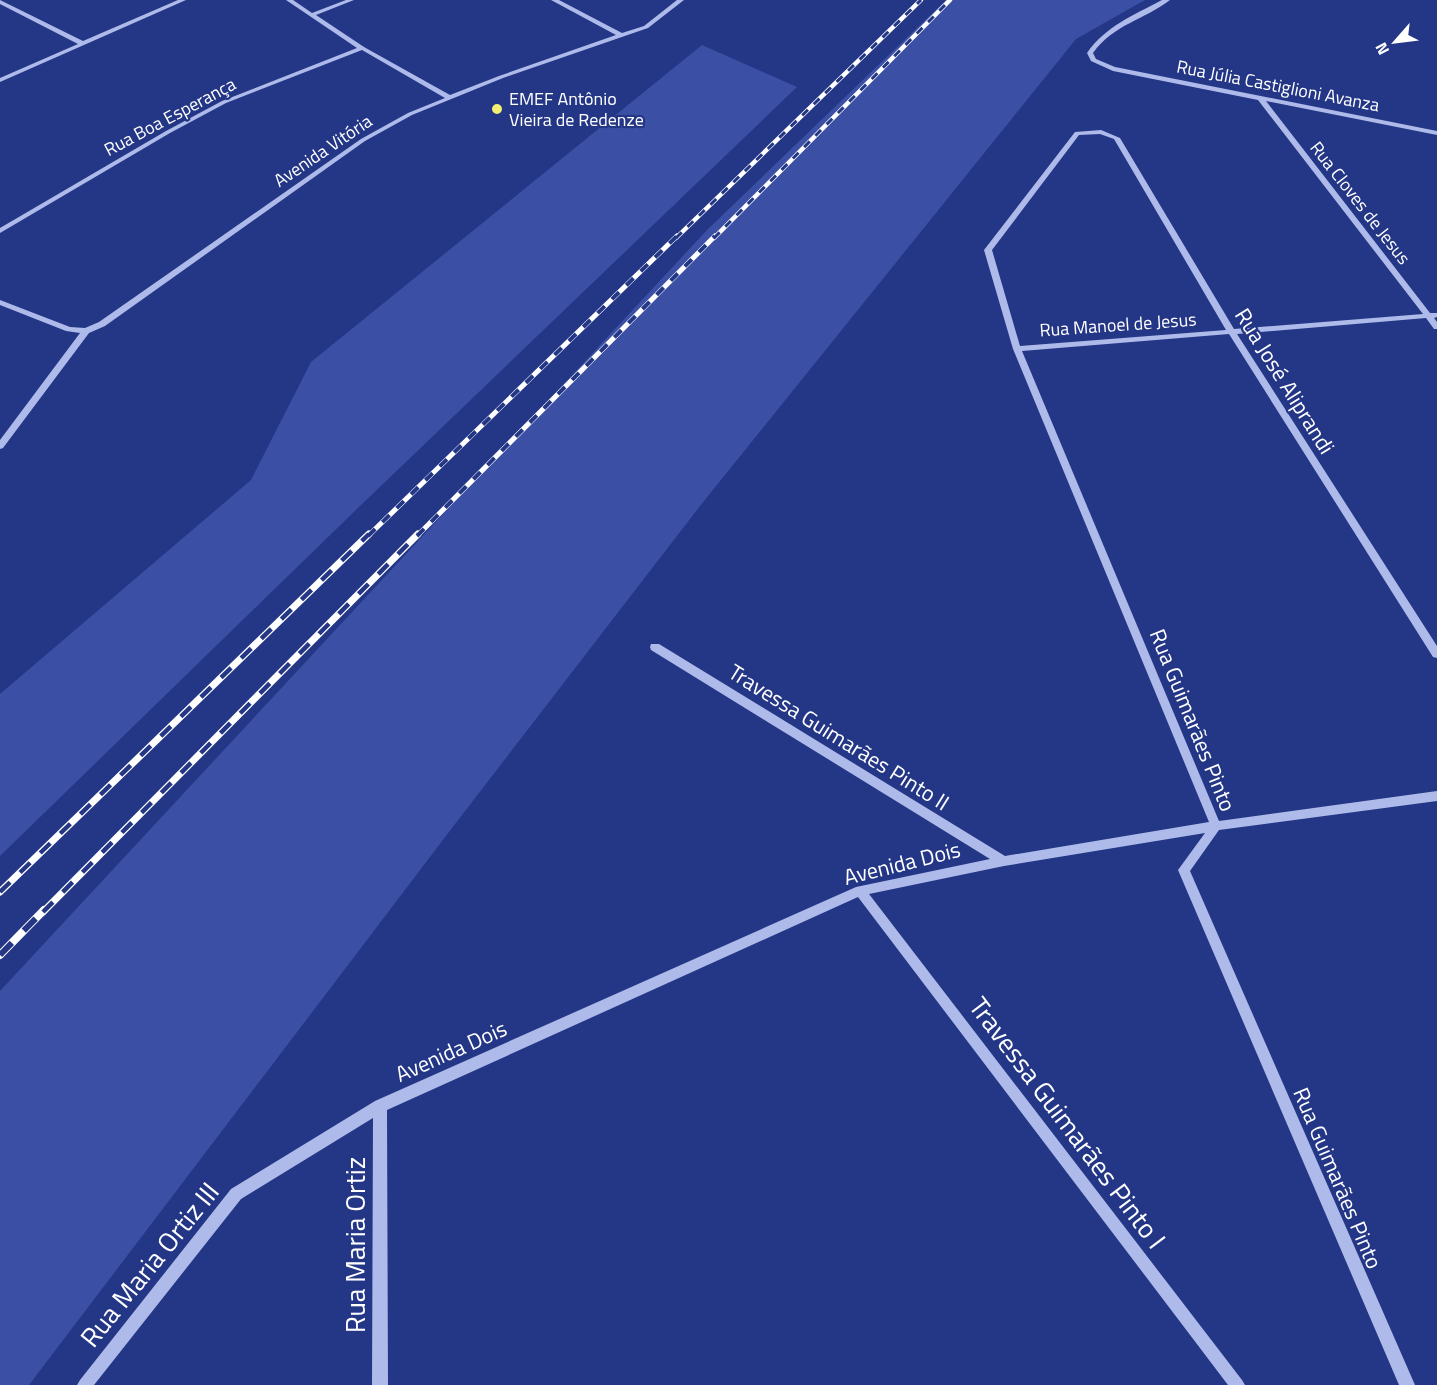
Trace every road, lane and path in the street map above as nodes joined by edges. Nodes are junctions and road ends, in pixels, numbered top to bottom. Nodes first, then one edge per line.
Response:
1 (183, 0) edge
2 (289, 0) edge
3 (351, 0) edge
4 (554, 0) edge
5 (681, 0) edge
6 (1167, 0) edge
7 (0, 2) edge
8 (312, 15) junction
9 (622, 36) junction
10 (83, 44) junction
11 (362, 48) junction
12 (0, 80) edge
13 (1258, 97) junction
14 (450, 98) junction
15 (1101, 132) joint
16 (1437, 134) edge
17 (0, 231) edge
18 (0, 302) edge
19 (1433, 316) edge
20 (1437, 327) edge
21 (86, 332) junction
22 (1232, 333) junction
23 (1017, 350) junction
24 (0, 446) edge
25 (655, 646) dead end
26 (1437, 654) edge
27 (1437, 796) edge
28 (1216, 826) junction
29 (1004, 861) junction
30 (860, 891) junction
31 (380, 1106) junction
32 (85, 1385) edge
33 (380, 1385) edge
34 (1237, 1385) edge
35 (1407, 1385) edge

1 - 10 street
2 - 8 street
3 - 8 street
4 - 9 street
5 - 9 street, Avenida Vitória
6 - 13 street, Rua Júlia Castiglioni Avanza
7 - 10 street
8 - 11 street
9 - 14 street, Avenida Vitória
10 - 12 street
11 - 14 street
11 - 17 street, Rua Boa Esperança
13 - 16 street, Rua Júlia Castiglioni Avanza
13 - 19 street, Rua Cloves de Jesus
14 - 21 street, Avenida Vitória
15 - 22 street, Rua José Aliprandi
15 - 23 street, Rua Guimarães Pinto
18 - 21 street
19 - 20 street, Rua Cloves de Jesus
19 - 22 street, Rua Manoel de Jesus
21 - 24 street
22 - 23 street, Rua Manoel de Jesus
22 - 26 street, Rua José Aliprandi
23 - 28 street, Rua Guimarães Pinto
25 - 29 street, Travessa Guimarães Pinto II
27 - 28 street, Avenida Dois
28 - 29 street, Avenida Dois
28 - 35 street, Rua Guimarães Pinto
29 - 30 street, Avenida Dois
30 - 31 street, Avenida Dois
30 - 34 street, Travessa Guimarães Pinto I
31 - 32 street, Rua Maria Ortiz III
31 - 33 street, Rua Maria Ortiz

